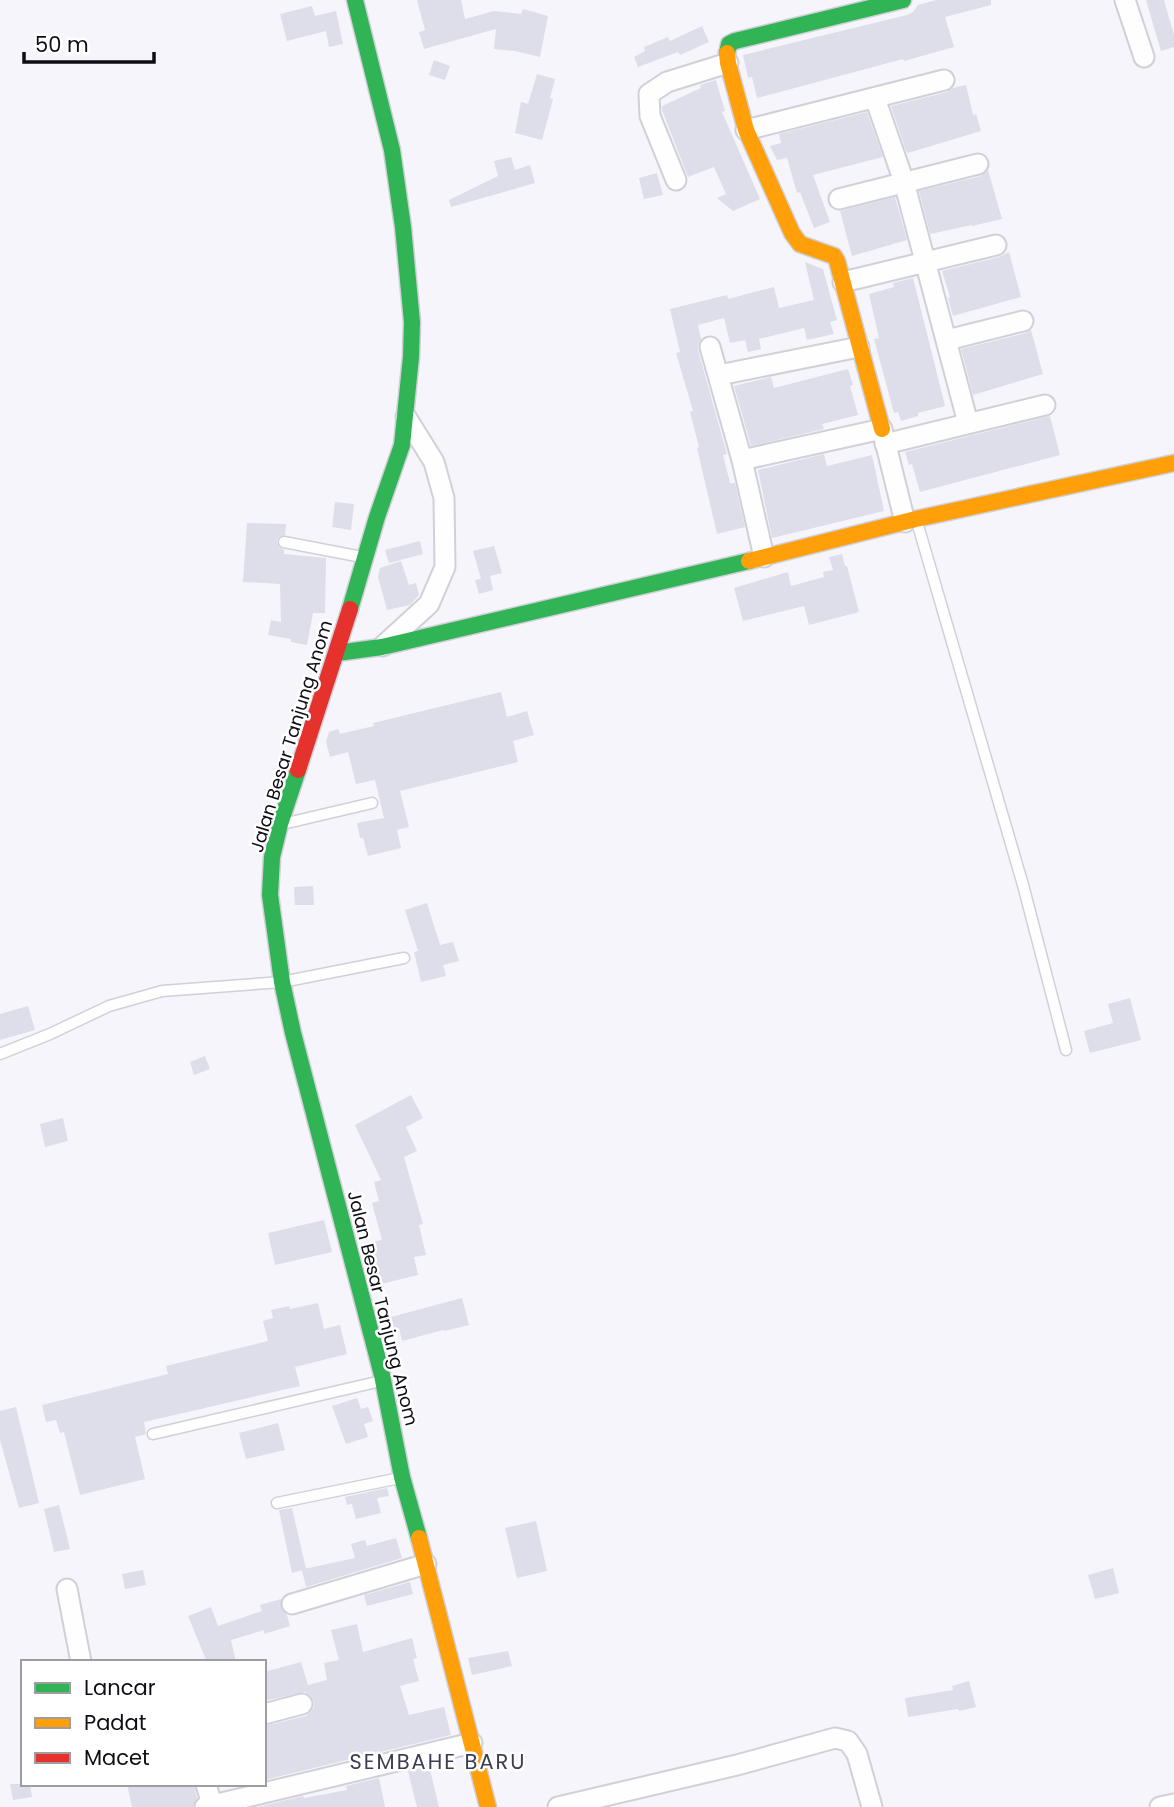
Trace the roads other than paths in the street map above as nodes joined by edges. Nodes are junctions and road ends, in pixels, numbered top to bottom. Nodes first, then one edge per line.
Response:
1 (355, 0) edge
2 (903, 0) edge
3 (1125, 0) edge
4 (1144, 57) dead end
5 (728, 63) junction
6 (944, 80) dead end
7 (875, 98) junction
8 (746, 130) junction
9 (978, 164) dead end
10 (676, 180) dead end
11 (904, 182) junction
12 (839, 198) dead end
13 (996, 245) dead end
14 (926, 263) junction
15 (843, 282) junction
16 (1023, 321) dead end
17 (947, 340) junction
18 (710, 347) dead end
19 (859, 347) junction
20 (719, 375) junction
21 (1045, 405) dead end
22 (406, 417) junction
23 (968, 423) junction
24 (884, 437) junction
25 (743, 460) junction
26 (1174, 463) edge
27 (911, 521) junction
28 (284, 542) dead end
29 (764, 557) junction
30 (366, 558) junction
31 (382, 647) junction
32 (337, 653) junction
33 (372, 803) dead end
34 (280, 824) junction
35 (404, 958) dead end
36 (282, 982) junction
37 (1066, 1050) dead end
38 (0, 1054) edge
39 (382, 1381) junction
40 (153, 1434) dead end
41 (402, 1477) junction
42 (277, 1503) dead end
43 (426, 1564) junction
44 (67, 1589) dead end
45 (292, 1604) dead end
46 (81, 1660) edge
47 (302, 1704) dead end
48 (266, 1713) edge
49 (472, 1742) junction
50 (205, 1786) edge
51 (253, 1796) edge
52 (1174, 1804) edge
53 (208, 1806) edge
54 (488, 1807) edge
55 (558, 1807) edge
56 (872, 1807) edge
57 (1160, 1807) edge

1 - 22 main road, Jalan Besar Tanjung Anom
2 - 5 main road
3 - 4 street
5 - 8 main road
5 - 10 street
6 - 7 street
7 - 8 street
7 - 11 street
8 - 15 main road
9 - 11 street
11 - 12 street
11 - 14 street
13 - 14 street
14 - 15 street
14 - 17 street
15 - 19 main road
16 - 17 street
17 - 23 street
18 - 20 street
19 - 20 street
19 - 24 main road
20 - 25 street
21 - 23 street
22 - 30 main road, Jalan Besar Tanjung Anom
22 - 31 street
23 - 24 street
24 - 25 street
24 - 27 street
25 - 29 street
26 - 27 main road
27 - 29 main road
27 - 37 lane
28 - 30 lane
29 - 31 main road
30 - 32 main road, Jalan Besar Tanjung Anom
31 - 32 main road
32 - 34 main road, Jalan Besar Tanjung Anom
33 - 34 lane
34 - 36 main road, Jalan Besar Tanjung Anom
35 - 36 lane
36 - 38 lane
36 - 39 main road, Jalan Besar Tanjung Anom
39 - 40 lane
39 - 41 main road, Jalan Besar Tanjung Anom
41 - 42 lane
41 - 43 main road, Jalan Besar Tanjung Anom
43 - 45 street
43 - 49 main road, Jalan Besar Tanjung Anom
44 - 46 street
47 - 48 street
49 - 51 street
49 - 54 main road, Jalan Besar Tanjung Anom
50 - 53 street
51 - 53 street
52 - 57 street
55 - 56 street

